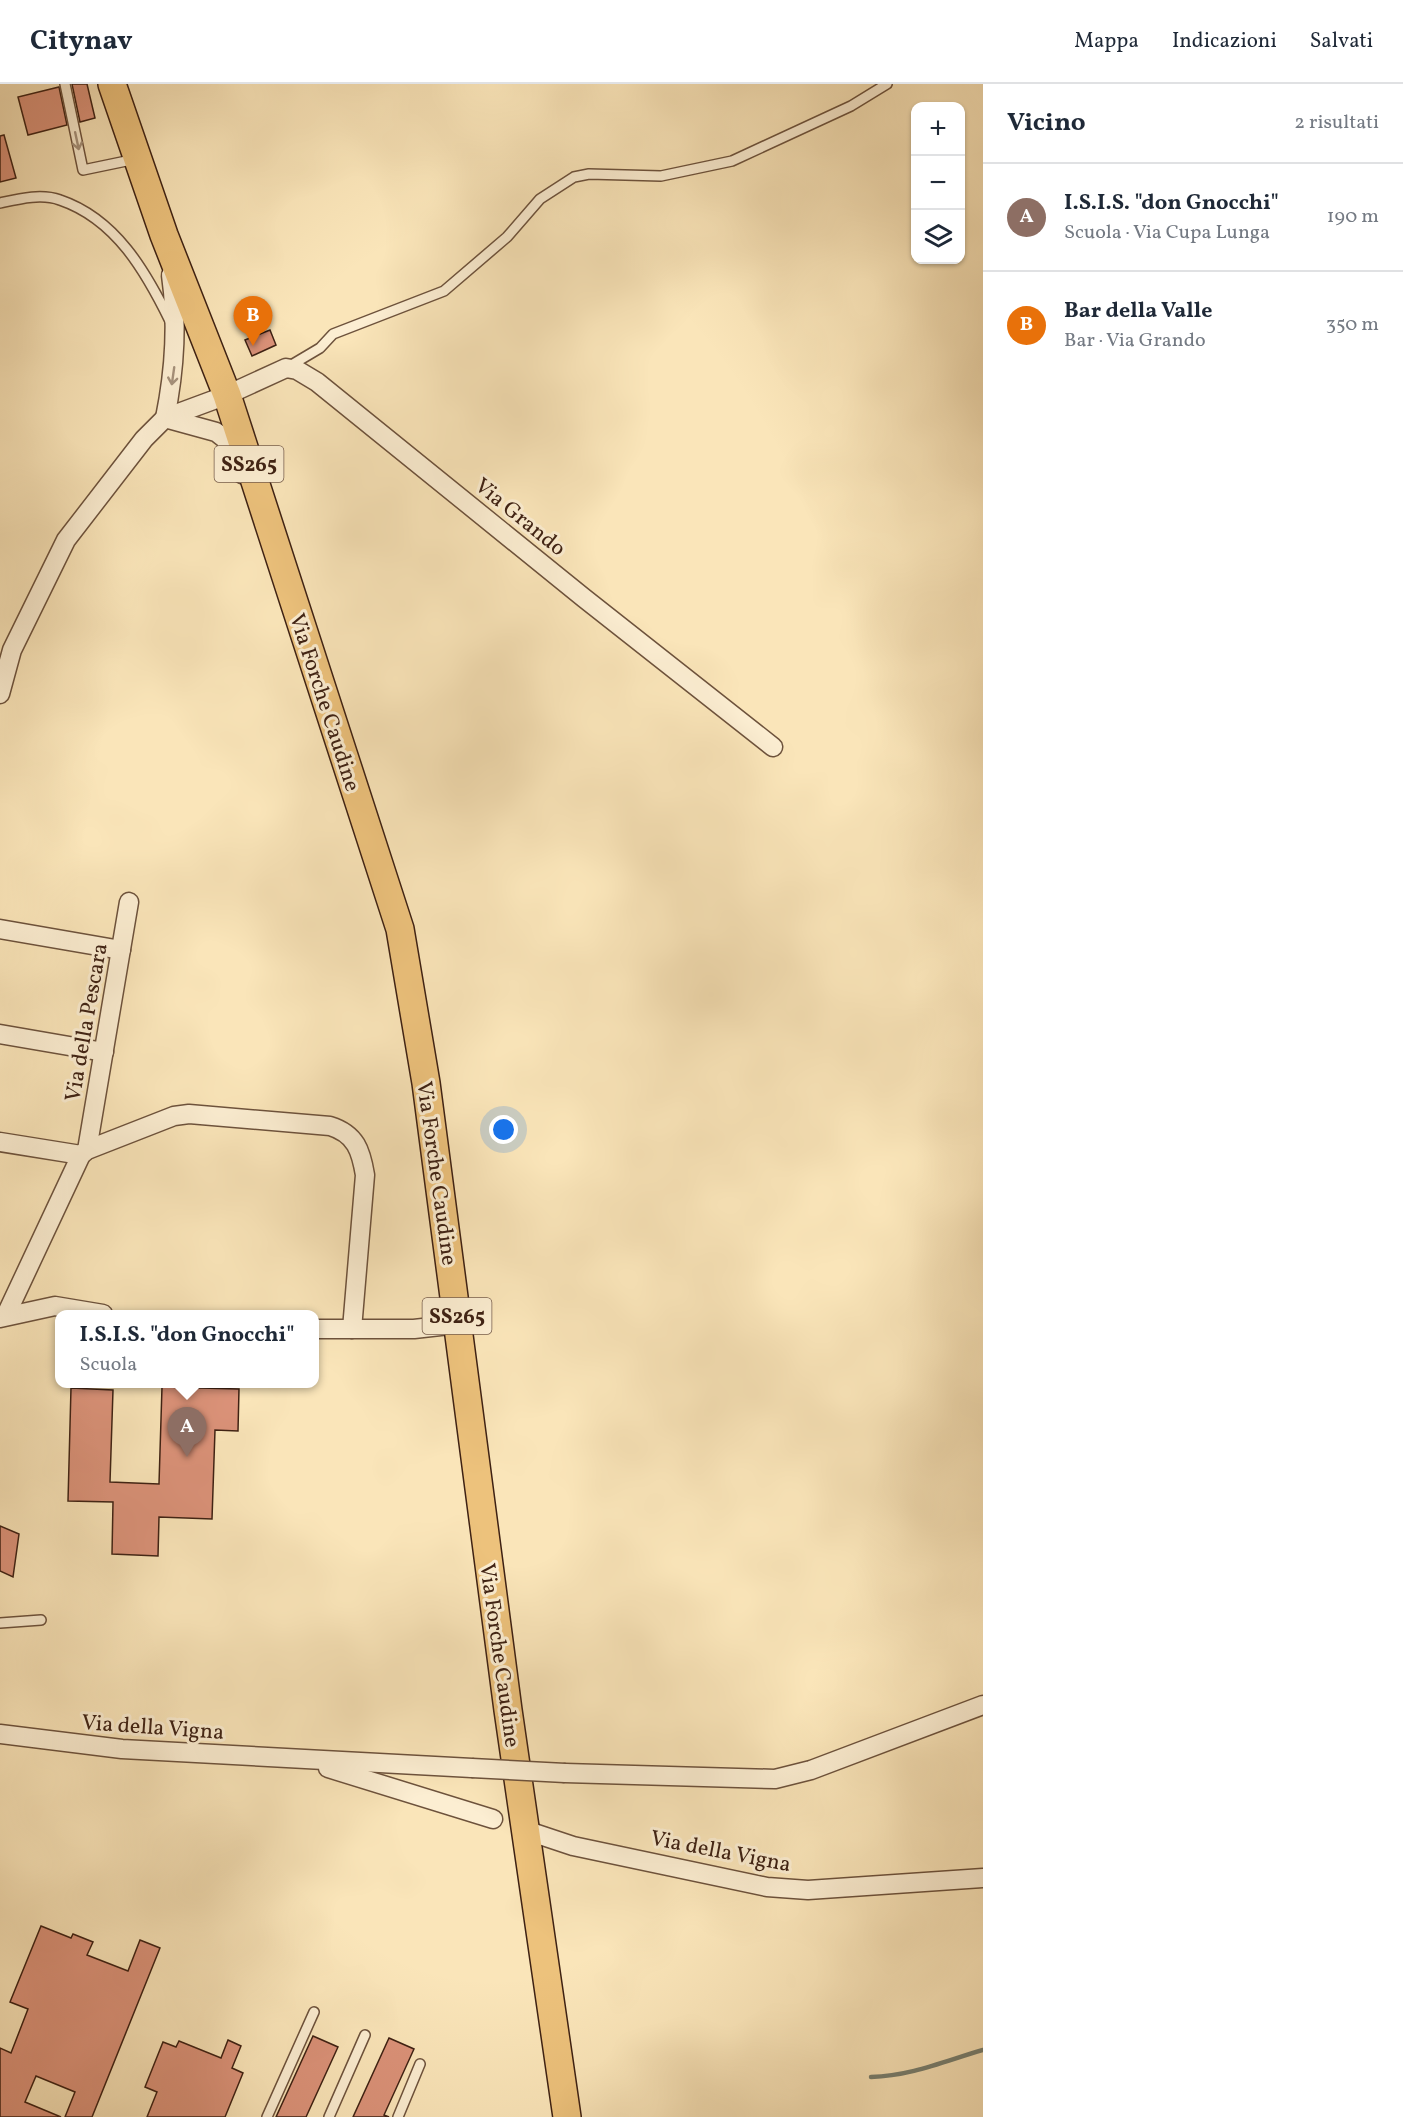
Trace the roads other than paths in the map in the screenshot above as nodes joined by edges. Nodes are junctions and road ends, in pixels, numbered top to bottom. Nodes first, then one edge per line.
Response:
1 (65, 84) edge
2 (112, 84) edge
3 (887, 84) edge
4 (138, 159) junction
5 (0, 204) edge
6 (164, 235) junction
7 (177, 334) junction
8 (286, 368) junction
9 (227, 395) junction
10 (165, 418) junction
11 (272, 532) junction
12 (0, 694) edge
13 (773, 747) dead end
14 (129, 902) dead end
15 (0, 929) edge
16 (121, 950) junction
17 (0, 1034) edge
18 (104, 1052) junction
19 (0, 1142) edge
20 (84, 1152) junction
21 (79, 1310) edge
22 (3, 1316) edge
23 (458, 1324) junction
24 (319, 1329) edge
25 (352, 1329) junction
26 (41, 1620) dead end
27 (0, 1623) edge
28 (983, 1705) edge
29 (0, 1734) edge
30 (303, 1761) junction
31 (493, 1819) dead end
32 (525, 1830) junction
33 (983, 1878) edge
34 (314, 2012) dead end
35 (365, 2035) dead end
36 (420, 2064) dead end
37 (267, 2117) edge
38 (329, 2117) edge
39 (398, 2117) edge
40 (567, 2117) edge

1 -> 4 lane
2 - 4 main road, Via Forche Caudine
3 - 8 lane
4 - 6 main road, Via Forche Caudine
5 - 7 lane
6 - 7 street
6 - 9 main road, Via Forche Caudine
7 -> 10 street
8 - 9 street
8 - 13 street, Via Grando
9 - 10 street
9 - 11 main road, Via Forche Caudine / SS265
10 - 11 street
10 - 12 street
11 - 23 main road, Via Forche Caudine / SS265
14 - 16 street, Via della Pescara
15 - 16 street
16 - 18 street, Via della Pescara
17 - 18 street
18 - 20 street, Via della Pescara
19 - 20 street
20 - 22 street, Via della Pescara
20 - 25 street
21 - 22 street
23 - 25 street
23 - 32 main road, Via Forche Caudine / SS265
24 - 25 street
26 - 27 lane
28 - 30 street, Via della Vigna, bridge
29 - 30 street, Via della Vigna
30 - 31 street, Via della Vigna
32 - 33 street, Via della Vigna
32 - 40 main road, Via Forche Caudine / SS265
34 - 37 lane
35 - 38 lane
36 - 39 lane

